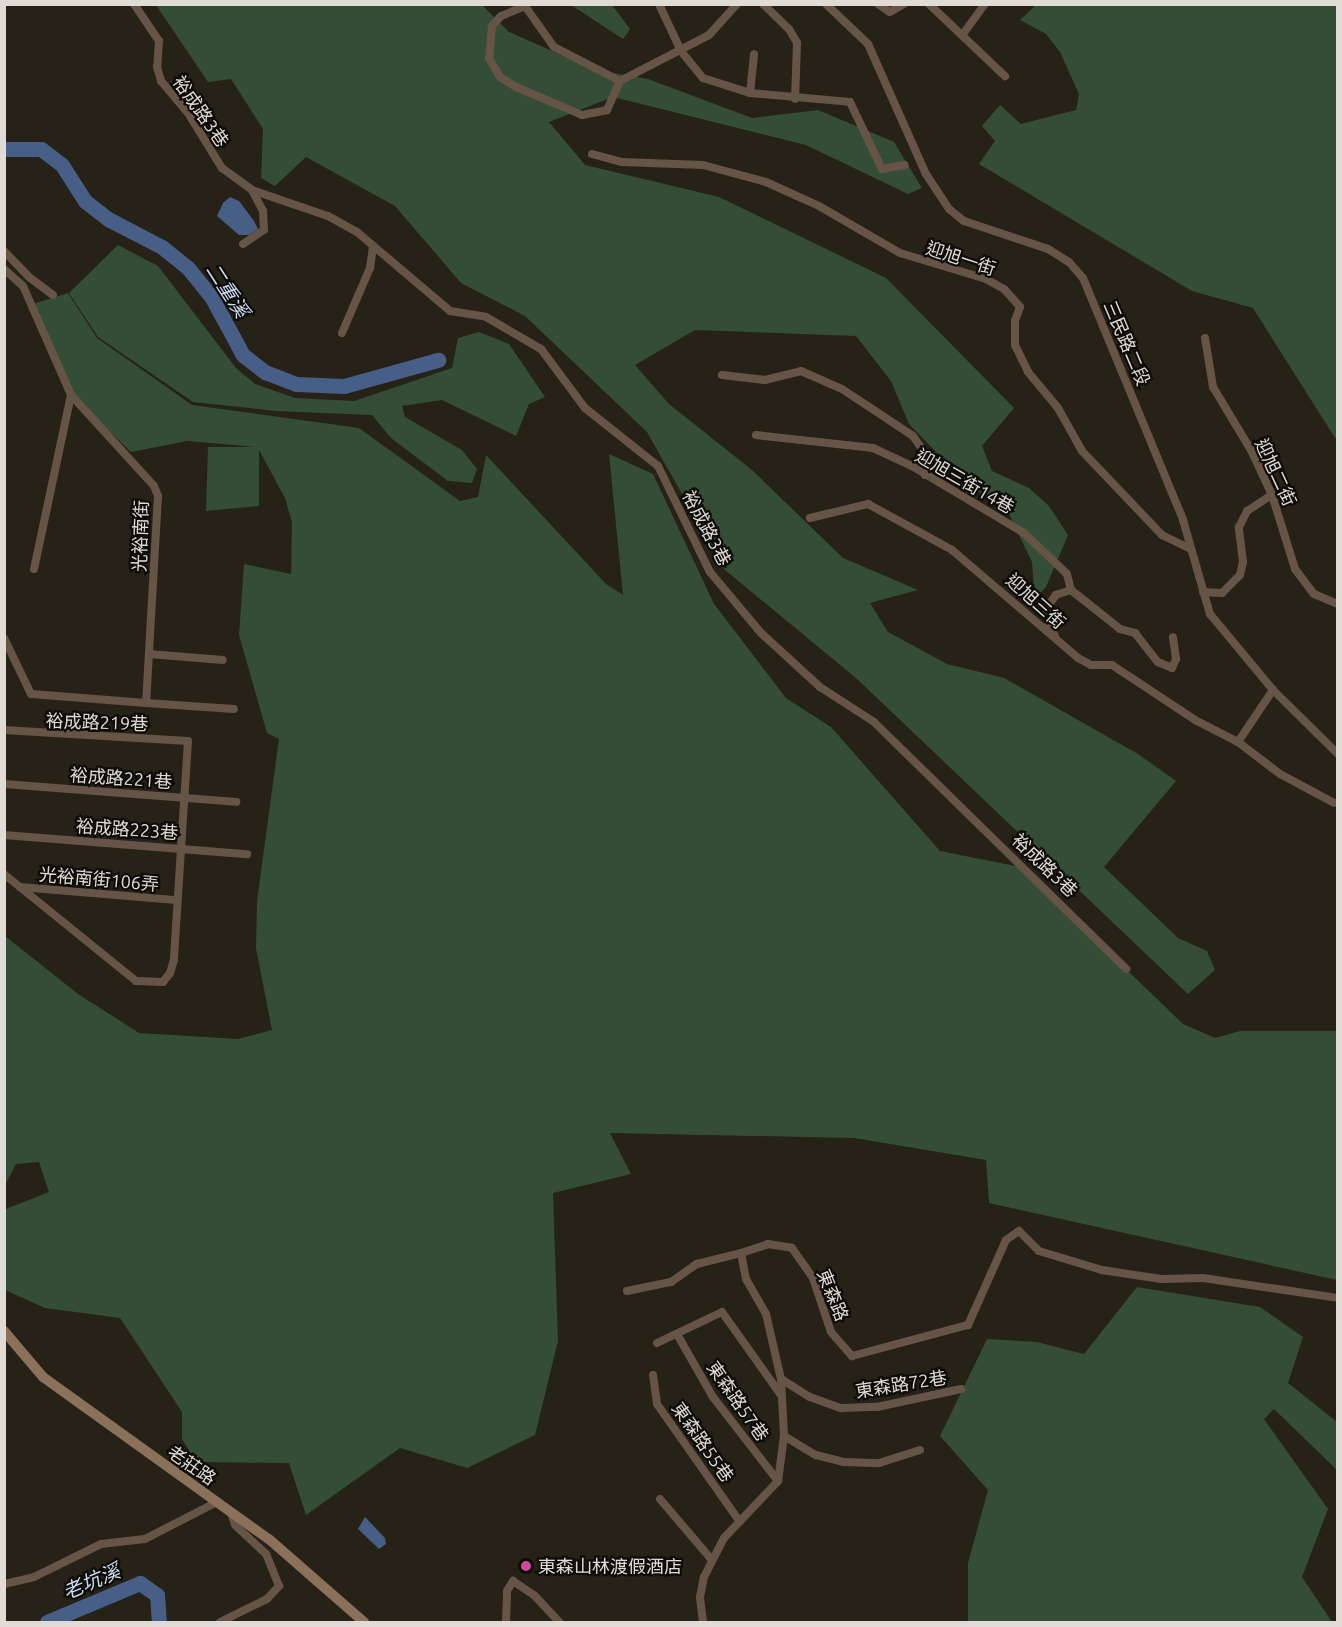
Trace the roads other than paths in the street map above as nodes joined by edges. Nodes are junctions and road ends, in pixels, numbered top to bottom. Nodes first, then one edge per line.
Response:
1 (134, 4) edge
2 (659, 4) edge
3 (737, 4) edge
4 (763, 4) edge
5 (826, 4) edge
6 (878, 4) edge
7 (904, 4) edge
8 (929, 4) edge
9 (985, 4) edge
10 (963, 34) junction
11 (681, 51) junction
12 (754, 54) dead end
13 (1005, 76) dead end
14 (620, 81) junction
15 (750, 93) junction
16 (795, 99) junction
17 (592, 154) dead end
18 (905, 165) dead end
19 (252, 190) junction
20 (243, 244) dead end
21 (373, 246) junction
22 (4, 250) edge
23 (4, 268) edge
24 (53, 295) dead end
25 (342, 333) dead end
26 (1205, 338) dead end
27 (722, 375) dead end
28 (71, 395) junction
29 (756, 435) dead end
30 (925, 475) junction
31 (1272, 495) junction
32 (810, 518) dead end
33 (1191, 549) junction
34 (34, 569) dead end
35 (1071, 590) junction
36 (1203, 592) junction
37 (1338, 604) edge
38 (1054, 636) junction
39 (1173, 637) dead end
40 (4, 638) edge
41 (149, 654) junction
42 (223, 660) dead end
43 (1273, 690) junction
44 (146, 703) junction
45 (234, 709) dead end
46 (4, 730) edge
47 (1238, 742) junction
48 (1338, 754) edge
49 (4, 784) edge
50 (185, 798) junction
51 (236, 802) dead end
52 (1334, 803) dead end
53 (4, 835) edge
54 (180, 848) junction
55 (247, 854) dead end
56 (4, 874) edge
57 (19, 887) junction
58 (176, 900) junction
59 (1126, 969) dead end
60 (741, 1253) junction
61 (627, 1291) dead end
62 (1338, 1298) edge
63 (4, 1331) edge
64 (676, 1334) junction
65 (657, 1343) dead end
66 (653, 1375) dead end
67 (781, 1379) junction
68 (961, 1389) dead end
69 (782, 1396) junction
70 (784, 1436) junction
71 (920, 1450) dead end
72 (778, 1481) junction
73 (660, 1499) dead end
74 (217, 1502) junction
75 (231, 1513) junction
76 (740, 1522) junction
77 (712, 1560) junction
78 (4, 1584) edge
79 (220, 1623) edge
80 (364, 1623) edge
81 (506, 1623) edge
82 (559, 1623) edge
83 (703, 1623) edge

1 - 19 street, 裕成路3巷
2 - 11 street
3 - 11 street
4 - 16 street
5 - 33 street, 三民路二段
6 - 7 street
8 - 10 street
9 - 10 street
10 - 13 street
11 - 14 street
11 - 15 street
12 - 15 street
14 - 14 street
15 - 16 street
16 - 18 street
17 - 33 street, 迎旭一街
19 - 20 street
19 - 21 street, 裕成路3巷
21 - 25 street
21 - 59 street, 裕成路3巷
22 - 24 street
23 - 28 street, 光裕南街
26 - 31 street, 迎旭二街
27 - 30 street
28 - 34 street
28 - 41 street, 光裕南街
29 - 30 street, 迎旭三街14巷
30 - 35 street, 迎旭三街14巷
31 - 36 street
31 - 37 street, 迎旭二街
32 - 38 street, 迎旭三街
33 - 36 street, 三民路二段
35 - 38 street
35 - 39 street
36 - 43 street, 三民路二段
38 - 47 street, 迎旭三街
40 - 44 street
41 - 42 street
41 - 44 street, 光裕南街
43 - 47 street
43 - 48 street, 三民路二段
44 - 45 street
46 - 50 street, 裕成路219巷
47 - 52 street, 迎旭三街
49 - 50 street, 裕成路221巷
50 - 51 street, 裕成路221巷
50 - 54 street
53 - 54 street, 裕成路223巷
54 - 55 street, 裕成路223巷
54 - 58 street
56 - 57 street
57 - 58 street, 光裕南街106弄
57 - 58 street
60 - 61 street
60 - 62 street, 東森路
60 - 67 street
63 - 74 street, 老莊路
64 - 65 street
64 - 69 street
64 - 72 street, 東森路57巷
66 - 76 street, 東森路55巷
67 - 68 street, 東森路72巷
67 - 69 street
69 - 70 street
70 - 71 street
70 - 72 street
72 - 76 street
73 - 77 street
74 - 75 street, 老莊路
74 - 78 street
75 - 79 street
75 - 80 street, 老莊路
76 - 77 street
77 - 83 street
81 - 82 street

